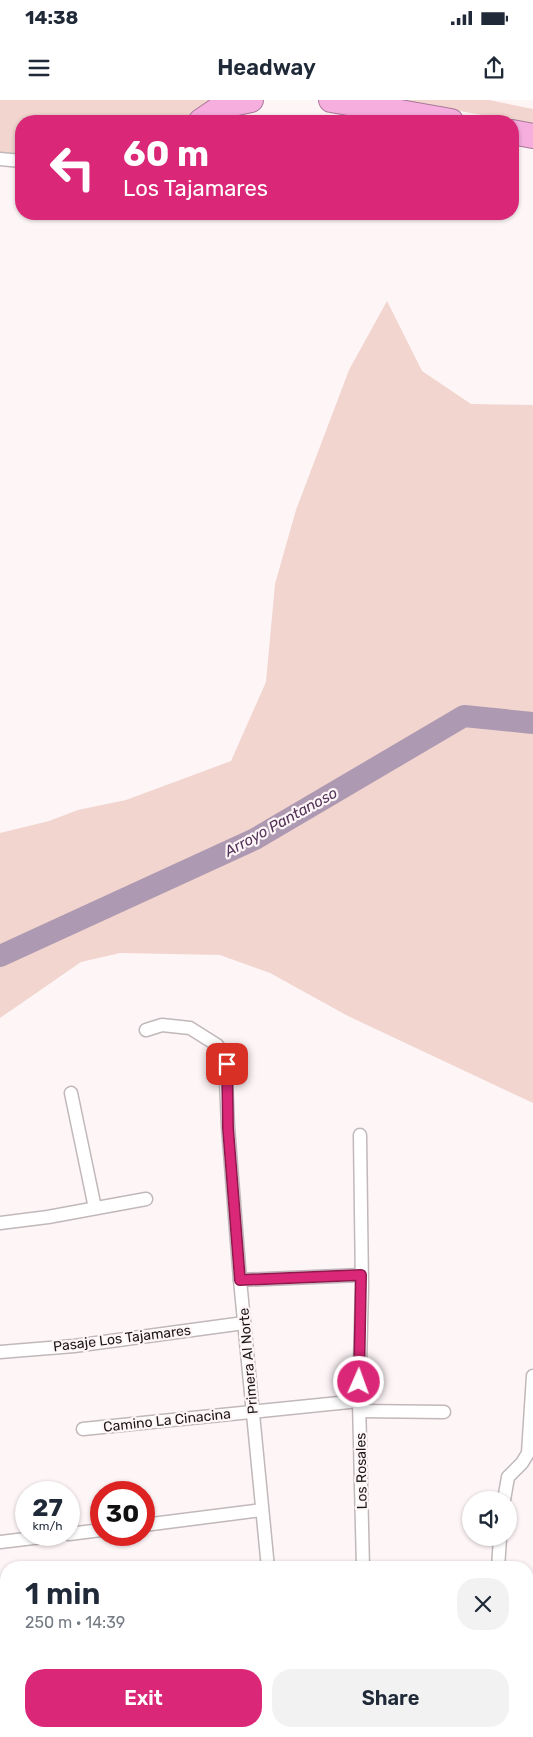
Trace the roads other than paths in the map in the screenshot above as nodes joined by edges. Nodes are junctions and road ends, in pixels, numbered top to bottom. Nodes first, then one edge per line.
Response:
1 (251, 100) edge
2 (331, 100) edge
3 (210, 115) edge
4 (417, 115) edge
5 (519, 133) edge
6 (533, 136) edge
7 (0, 159) edge
8 (15, 160) edge
9 (146, 1030) dead end
10 (71, 1093) dead end
11 (360, 1135) dead end
12 (146, 1199) dead end
13 (95, 1208) junction
14 (0, 1223) edge
15 (361, 1275) junction
16 (240, 1280) junction
17 (244, 1323) junction
18 (0, 1352) edge
19 (533, 1376) edge
20 (359, 1406) junction
21 (252, 1411) junction
22 (444, 1412) dead end
23 (83, 1429) dead end
24 (506, 1491) edge
25 (262, 1510) junction
26 (155, 1524) edge
27 (15, 1540) edge
28 (0, 1542) edge
29 (499, 1546) edge
30 (267, 1561) edge
31 (363, 1561) edge
32 (498, 1561) edge

1 - 3 highway
2 - 4 highway
5 - 6 highway
7 - 8 street
9 - 16 street, Primera Al Norte
10 - 13 street
11 - 15 street, Los Rosales
12 - 13 street
13 - 14 street
15 - 16 street
15 - 20 street, Los Rosales
16 - 17 street, Primera Al Norte
17 - 18 street, Pasaje Los Tajamares
17 - 21 street, Primera Al Norte
19 - 24 street
20 - 21 street, Camino La Cinacina
20 - 22 street, Camino La Cinacina
20 - 31 street, Los Rosales
21 - 23 street, Camino La Cinacina
21 - 25 street, Primera Al Norte
25 - 26 street
25 - 30 street, Primera Al Norte
27 - 28 street
29 - 32 street

